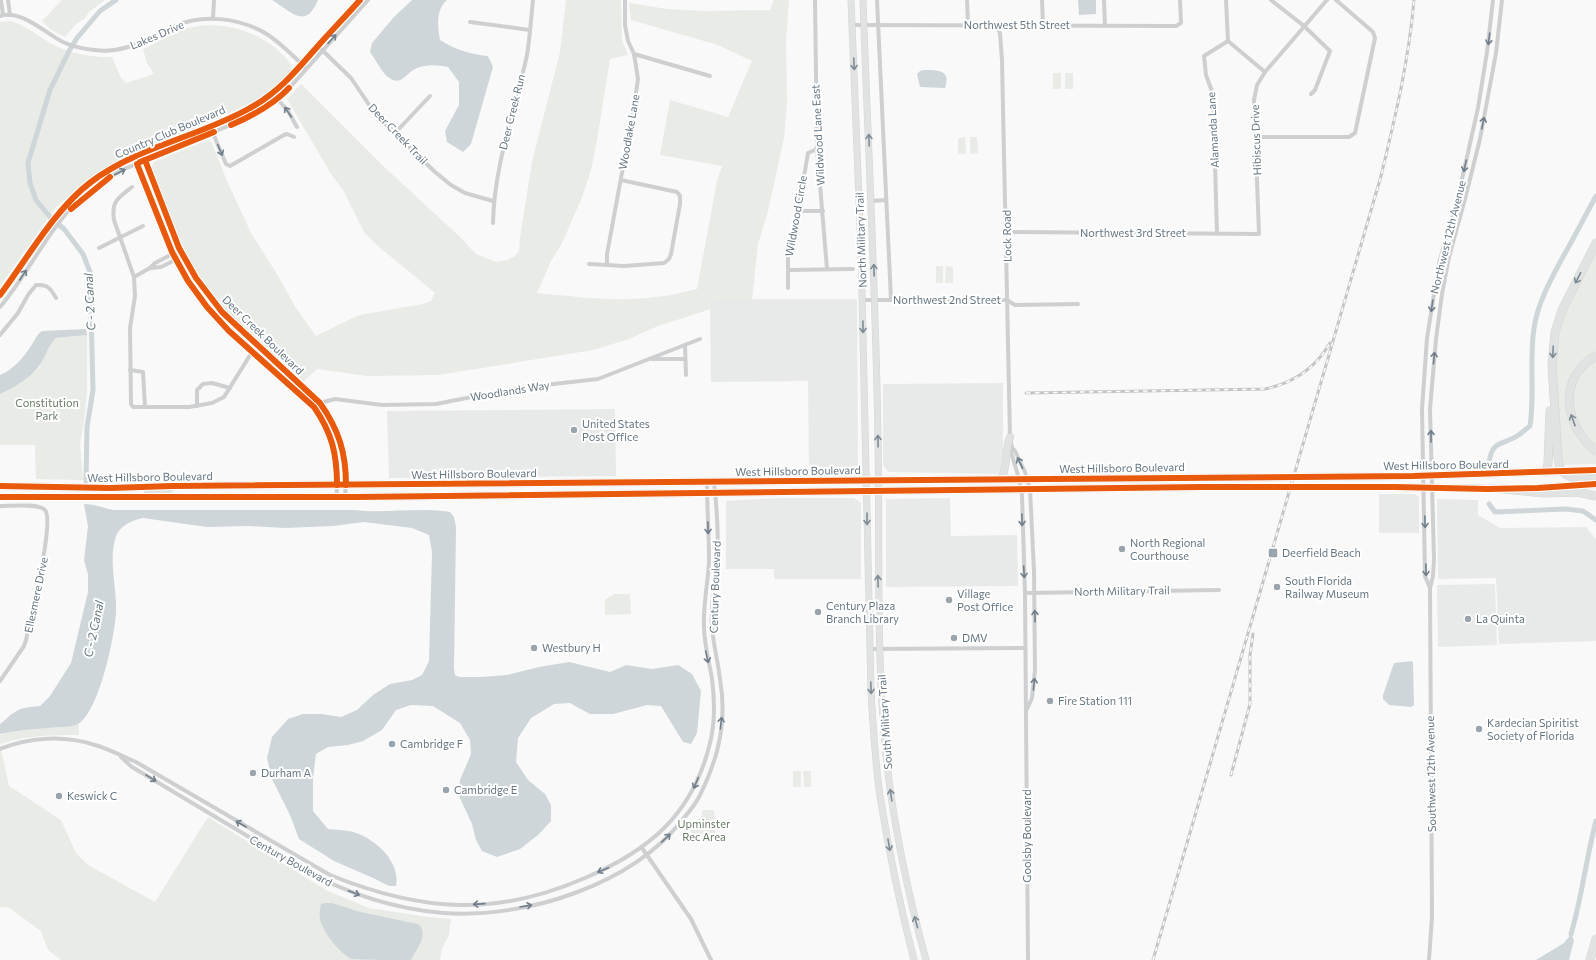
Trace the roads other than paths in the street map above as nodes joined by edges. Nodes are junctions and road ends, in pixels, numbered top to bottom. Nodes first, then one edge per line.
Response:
1 (1, 0) edge
2 (8, 0) edge
3 (214, 0) edge
4 (360, 0) edge
5 (368, 0) edge
6 (533, 0) edge
7 (625, 0) edge
8 (815, 0) edge
9 (851, 0) edge
10 (863, 0) edge
11 (877, 0) edge
12 (967, 0) edge
13 (1042, 0) edge
14 (1104, 0) edge
15 (1180, 0) edge
16 (1226, 0) edge
17 (1271, 0) edge
18 (1327, 0) edge
19 (1336, 0) edge
20 (1493, 0) edge
21 (1502, 0) edge
22 (10, 15) junction
23 (1, 16) edge
24 (213, 18) junction
25 (470, 22) dead end
26 (879, 24) junction
27 (852, 25) junction
28 (864, 25) junction
29 (968, 25) junction
30 (1043, 25) junction
31 (996, 26) junction
32 (1105, 26) junction
33 (1304, 26) junction
34 (530, 30) junction
35 (1228, 41) junction
36 (318, 46) junction
37 (322, 50) junction
38 (1487, 52) junction
39 (1496, 53) junction
40 (634, 54) junction
41 (302, 64) junction
42 (306, 68) junction
43 (1265, 72) junction
44 (710, 76) dead end
45 (272, 93) junction
46 (1311, 94) dead end
47 (430, 96) dead end
48 (277, 99) junction
49 (210, 126) junction
50 (297, 127) dead end
51 (213, 132) junction
52 (395, 133) junction
53 (294, 137) dead end
54 (1256, 137) junction
55 (817, 150) junction
56 (142, 153) junction
57 (134, 157) junction
58 (145, 160) junction
59 (137, 164) junction
60 (103, 174) junction
61 (107, 179) junction
62 (621, 180) junction
63 (132, 187) dead end
64 (886, 200) junction
65 (493, 201) junction
66 (871, 201) junction
67 (65, 211) junction
68 (798, 211) junction
69 (823, 211) junction
70 (493, 223) dead end
71 (143, 226) dead end
72 (51, 229) junction
73 (1007, 232) junction
74 (1217, 233) junction
75 (1259, 234) joint
76 (121, 237) junction
77 (1596, 243) edge
78 (99, 248) dead end
79 (180, 250) junction
80 (173, 254) junction
81 (183, 256) junction
82 (177, 260) junction
83 (589, 264) dead end
84 (607, 265) junction
85 (150, 268) junction
86 (827, 269) junction
87 (853, 269) dead end
88 (788, 270) junction
89 (134, 277) junction
90 (788, 288) dead end
91 (0, 295) edge
92 (56, 298) dead end
93 (863, 300) junction
94 (875, 300) junction
95 (891, 300) junction
96 (1007, 300) junction
97 (1078, 304) dead end
98 (0, 307) edge
99 (0, 335) edge
100 (700, 339) dead end
101 (685, 345) junction
102 (252, 352) junction
103 (1596, 356) edge
104 (649, 359) junction
105 (685, 359) junction
106 (1552, 366) junction
107 (130, 370) junction
108 (686, 375) dead end
109 (230, 388) junction
110 (320, 403) junction
111 (197, 406) junction
112 (145, 407) junction
113 (314, 407) junction
114 (1010, 437) junction
115 (1012, 448) junction
116 (1596, 451) edge
117 (1596, 470) edge
118 (1546, 472) junction
119 (1562, 472) junction
120 (1431, 475) junction
121 (1424, 476) junction
122 (1237, 477) junction
123 (1141, 478) junction
124 (1596, 478) edge
125 (1001, 479) junction
126 (1019, 479) junction
127 (1028, 479) junction
128 (866, 480) junction
129 (878, 480) junction
130 (711, 482) junction
131 (549, 483) junction
132 (562, 483) junction
133 (1596, 484) edge
134 (337, 485) junction
135 (346, 485) junction
136 (0, 486) edge
137 (172, 486) junction
138 (1219, 487) junction
139 (1125, 488) junction
140 (1424, 488) junction
141 (1432, 488) junction
142 (1030, 489) junction
143 (1504, 489) junction
144 (1021, 490) junction
145 (867, 492) junction
146 (878, 492) junction
147 (707, 493) junction
148 (716, 493) junction
149 (534, 495) junction
150 (552, 495) junction
151 (1596, 496) edge
152 (0, 497) edge
153 (142, 497) junction
154 (337, 497) junction
155 (345, 497) junction
156 (0, 506) edge
157 (1430, 588) junction
158 (1219, 590) dead end
159 (1025, 592) junction
160 (1035, 592) junction
161 (1025, 648) junction
162 (870, 649) junction
163 (880, 649) junction
164 (0, 681) edge
165 (1026, 711) junction
166 (0, 749) edge
167 (120, 756) junction
168 (642, 848) junction
169 (647, 855) junction
170 (1596, 939) edge
171 (711, 960) edge
172 (914, 960) edge
173 (926, 960) edge
174 (1028, 960) edge
175 (1429, 960) edge
176 (1590, 960) edge

1 - 23 street
2 - 22 street
3 - 24 street
4 - 36 street, Country Club Boulevard
37 -> 5 street, Country Club Boulevard
6 - 34 street, Deer Creek Run
7 - 40 street, Woodlake Lane
8 - 55 street, Wildwood Lane East
9 - 27 street, North Military Trail
10 - 28 street, North Military Trail
11 - 26 street
12 - 29 street
13 - 30 street
14 - 32 street
15 - 32 street, Northwest 5th Street
16 - 35 street
17 - 33 street
18 - 33 street, Hibiscus Drive
19 - 54 street
20 -> 38 street, Northwest 12th Avenue
21 - 39 street, Northwest 12th Avenue
22 - 23 street, Lakes Drive
22 - 24 street, Lakes Drive
24 - 41 street, Lakes Drive
25 - 34 street
26 - 28 street, Northwest 5th Street
26 - 29 street, Northwest 5th Street
26 - 64 street
27 - 28 street, Northwest 5th Street
27 -> 93 street, North Military Trail
66 -> 28 street, North Military Trail
29 - 31 street, Northwest 5th Street
30 - 31 street, Northwest 5th Street
30 - 32 street, Northwest 5th Street
31 - 73 street, Lock Road
33 - 43 street, Hibiscus Drive
33 - 46 street
34 - 65 street, Deer Creek Run
35 - 43 street
35 - 74 street, Alamanda Lane
36 - 37 street, Deer Creek Trail
36 - 41 street, Country Club Boulevard
37 - 42 street, Country Club Boulevard
37 - 52 street, Deer Creek Trail
38 - 39 street
38 -> 121 street, Northwest 12th Avenue
120 -> 39 street, Northwest 12th Avenue
40 - 44 street
40 - 62 street, Woodlake Lane
41 - 42 street, Lakes Drive
41 - 45 street, Country Club Boulevard
42 - 48 street, Country Club Boulevard
43 - 54 street, Hibiscus Drive
45 - 48 street
45 - 49 street, Country Club Boulevard
47 - 52 street
50 -> 48 street
48 - 51 street, Country Club Boulevard
49 - 51 street
49 - 56 street, Country Club Boulevard
51 -> 53 street
51 - 58 street, Country Club Boulevard
52 - 65 street, Deer Creek Trail
54 - 75 street, Hibiscus Drive
55 - 68 street, Wildwood Circle
55 - 69 street, Wildwood Lane East
56 - 57 street, Country Club Boulevard
56 - 58 street, Deer Creek Boulevard
57 - 59 street, Deer Creek Boulevard
57 - 60 street, Country Club Boulevard
58 - 59 street, Country Club Boulevard
58 - 79 street, Deer Creek Boulevard
61 -> 59 street, Country Club Boulevard
59 - 80 street, Deer Creek Boulevard
60 - 61 street
60 - 67 street, Country Club Boulevard
61 - 67 street, Country Club Boulevard
62 - 84 street, Woodlake Lane
62 - 84 street
63 - 76 street
64 - 66 street
64 - 95 street
65 - 70 street, Deer Creek Run
94 -> 66 street, North Military Trail
67 - 72 street, Country Club Boulevard
68 - 69 street
68 - 88 street, Wildwood Circle
69 - 86 street, Wildwood Lane East
71 - 76 street
72 - 91 street, Country Club Boulevard
98 -> 72 street, Country Club Boulevard
73 - 74 street, Northwest 3rd Street
73 - 96 street, Lock Road
74 - 75 street, Northwest 3rd Street
76 - 78 street
76 - 89 street
77 -> 106 highway
79 - 80 street
79 - 81 street, Deer Creek Boulevard
80 - 82 street, Deer Creek Boulevard
80 - 85 street
81 - 82 street
81 - 110 street, Deer Creek Boulevard
82 - 85 street
82 - 102 street, Deer Creek Boulevard
83 - 84 street
85 - 89 street
86 - 87 street
86 - 88 street
88 - 90 street, Wildwood Circle
89 - 107 street
92 - 99 street
93 - 94 street, Northwest 2nd Street
93 -> 128 street, North Military Trail
94 - 95 street, Northwest 2nd Street
129 -> 94 street, North Military Trail
95 - 96 street, Northwest 2nd Street
96 - 97 street, Northwest 2nd Street
96 - 114 street, Lock Road
100 - 101 street, Woodlands Way
101 - 104 street, Woodlands Way
101 - 105 street
102 - 109 street
102 - 113 street, Deer Creek Boulevard
116 -> 103 highway
104 - 105 street
104 - 110 street, Woodlands Way
105 - 108 street
106 - 118 highway
106 - 119 highway
107 - 112 street
107 - 112 street
109 - 111 street
109 - 111 street
110 - 113 street, Woodlands Way
110 - 135 street, Deer Creek Boulevard
111 - 112 street
113 - 134 street, Deer Creek Boulevard
114 - 115 street, Lock Road
114 - 125 main road
115 - 126 street, Lock Road
127 -> 115 street, Lock Road
117 - 119 main road, West Hillsboro Boulevard
118 - 119 main road, West Hillsboro Boulevard
118 - 120 main road, West Hillsboro Boulevard
119 - 124 highway
120 - 121 main road, West Hillsboro Boulevard
120 - 141 street, Southwest 12th Avenue
121 - 122 main road, West Hillsboro Boulevard
121 - 140 street, Southwest 12th Avenue
122 - 123 main road, West Hillsboro Boulevard
122 - 138 main road
123 - 127 main road, West Hillsboro Boulevard
123 - 139 main road
125 - 126 main road, West Hillsboro Boulevard
125 - 129 main road, West Hillsboro Boulevard
126 - 127 main road, West Hillsboro Boulevard
126 - 144 street
127 - 142 street, Lock Road
128 - 129 main road, West Hillsboro Boulevard
128 - 130 main road, West Hillsboro Boulevard
128 - 145 street, South Military Trail
129 - 146 street, South Military Trail
130 - 132 main road, West Hillsboro Boulevard
130 - 147 street, Century Boulevard
130 - 148 street, Century Boulevard
131 - 132 main road, West Hillsboro Boulevard
131 - 135 main road, West Hillsboro Boulevard
131 - 149 main road
132 - 150 main road
133 - 143 main road, West Hillsboro Boulevard
134 - 135 main road, West Hillsboro Boulevard
134 - 137 main road, West Hillsboro Boulevard
134 - 154 street, Deer Creek Boulevard
135 - 155 street, Deer Creek Boulevard
136 - 137 main road, West Hillsboro Boulevard
137 - 153 main road
138 - 139 main road, West Hillsboro Boulevard
138 - 140 main road, West Hillsboro Boulevard
139 - 142 main road, West Hillsboro Boulevard
140 - 141 main road, West Hillsboro Boulevard
140 -> 157 street, Southwest 12th Avenue
141 - 143 main road, West Hillsboro Boulevard
141 - 157 street, Southwest 12th Avenue
142 - 144 main road, West Hillsboro Boulevard
142 - 160 street, Goolsby Boulevard
143 - 151 highway
144 - 146 main road, West Hillsboro Boulevard
144 -> 159 street, Goolsby Boulevard
145 - 146 main road, West Hillsboro Boulevard
145 - 148 main road, West Hillsboro Boulevard
145 -> 162 street, South Military Trail
163 -> 146 street, South Military Trail
147 - 148 main road, West Hillsboro Boulevard
147 - 150 main road, West Hillsboro Boulevard
147 -> 168 street, Century Boulevard
169 -> 148 street, Century Boulevard
149 - 150 main road, West Hillsboro Boulevard
149 - 155 main road, West Hillsboro Boulevard
152 - 153 main road, West Hillsboro Boulevard
153 - 154 main road, West Hillsboro Boulevard
154 - 155 main road, West Hillsboro Boulevard
156 - 164 street, Ellesmere Drive
157 - 175 street, Southwest 12th Avenue
158 - 160 street, North Military Trail
159 - 160 street, North Military Trail
159 - 161 street, Goolsby Boulevard
165 -> 160 street, Goolsby Boulevard
161 - 163 street
161 - 165 street, Goolsby Boulevard
162 - 163 street
162 -> 172 street, South Military Trail
173 -> 163 street, South Military Trail
165 - 174 street, Goolsby Boulevard
166 - 167 street, Century Boulevard
168 -> 167 street, Century Boulevard
167 -> 169 street, Century Boulevard
168 - 169 street
169 - 171 street
170 - 176 highway

